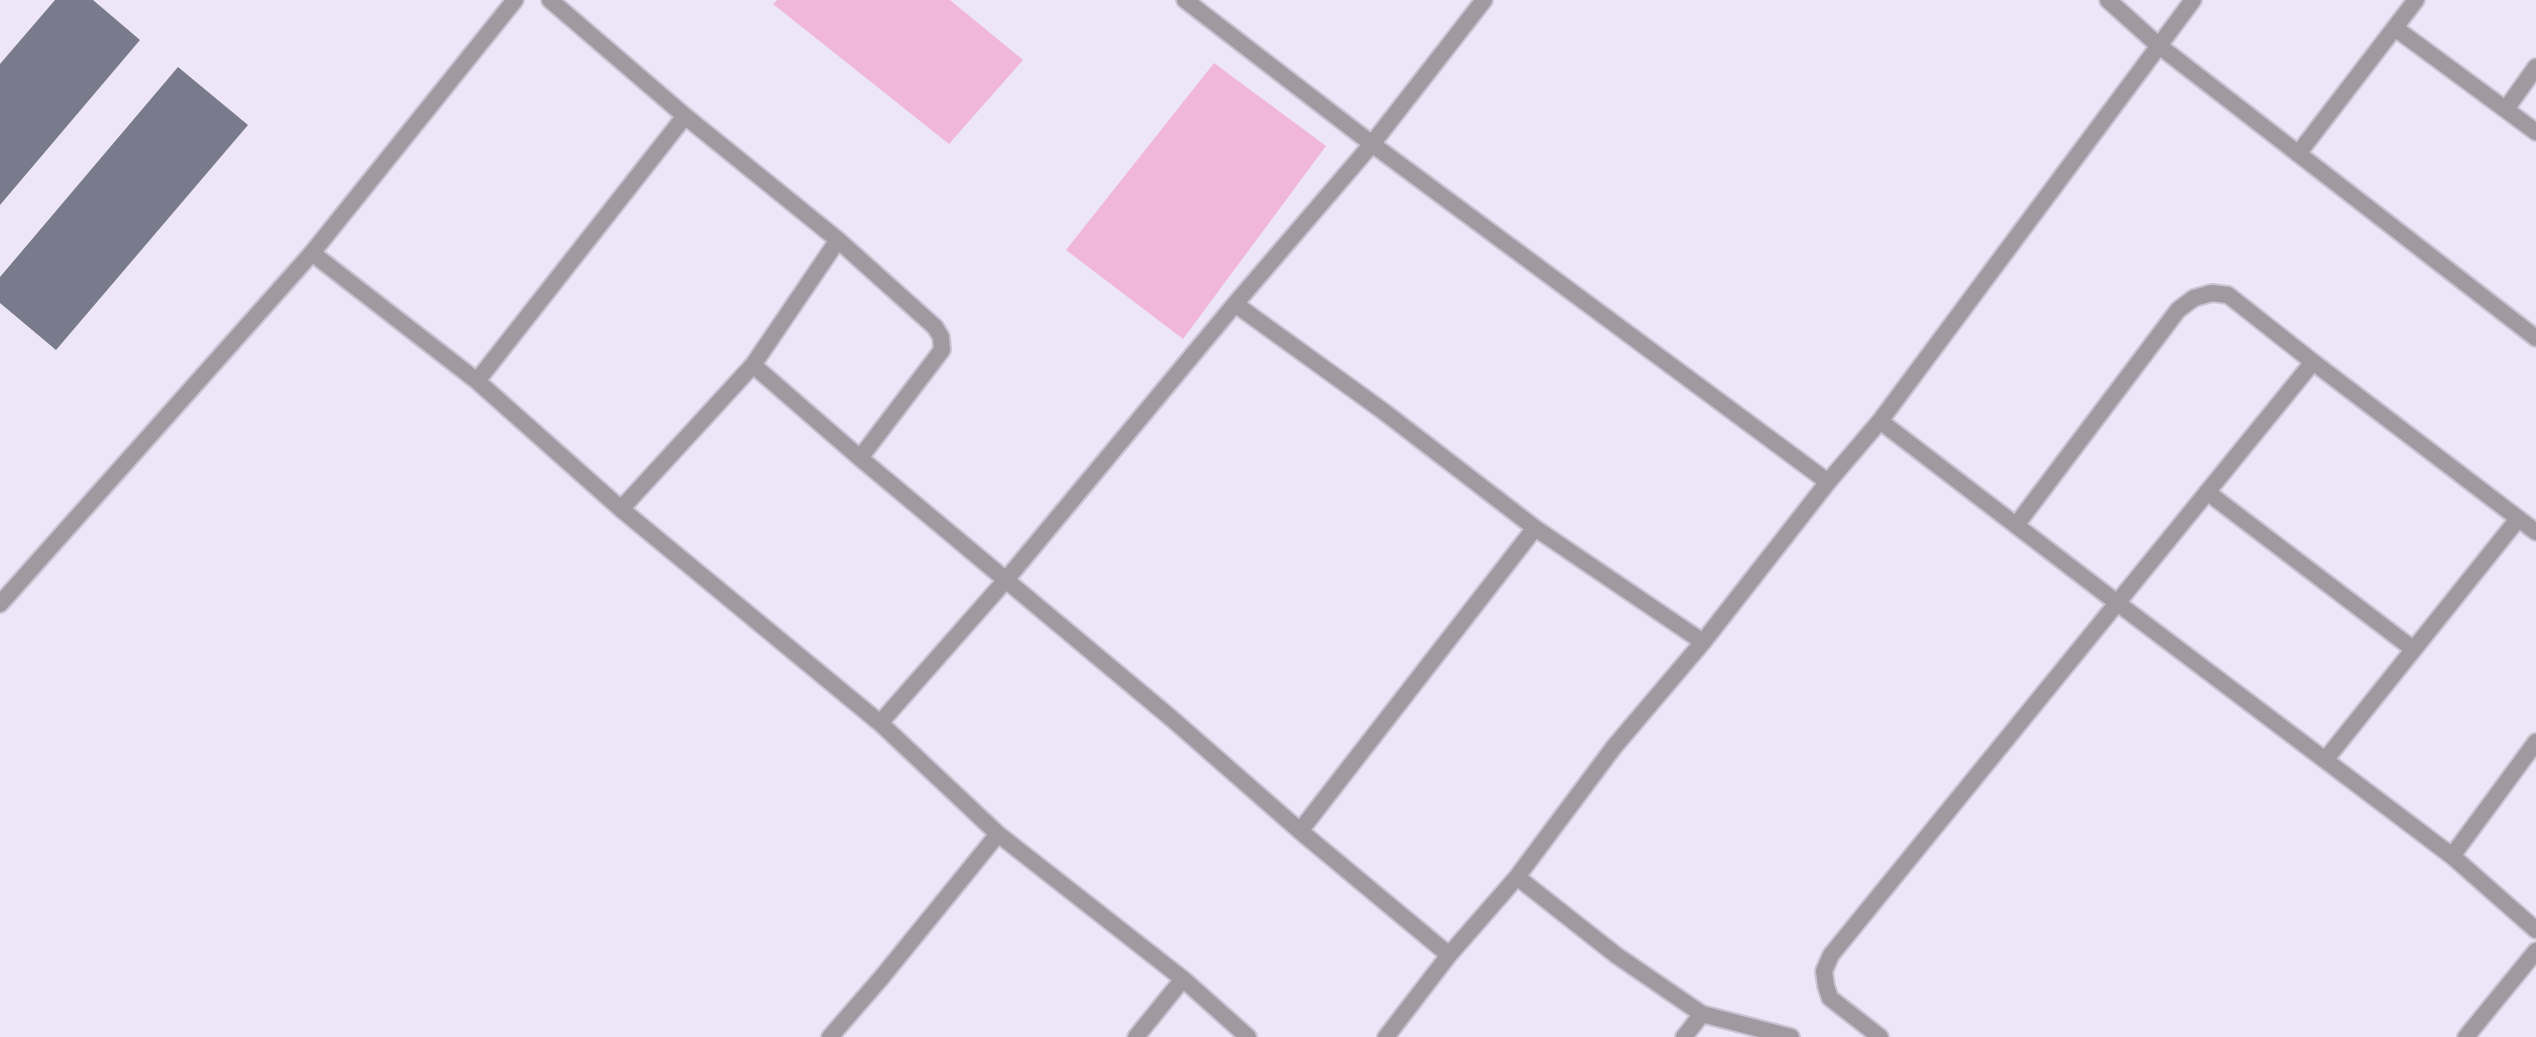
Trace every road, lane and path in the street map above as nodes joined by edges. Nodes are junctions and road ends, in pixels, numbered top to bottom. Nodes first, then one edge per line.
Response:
1 (515, 0) edge
2 (550, 0) edge
3 (1185, 0) edge
4 (1484, 0) edge
5 (2108, 0) edge
6 (2193, 0) edge
7 (2416, 0) edge
8 (2395, 28) junction
9 (2158, 45) junction
10 (2536, 67) edge
11 (2506, 109) junction
12 (685, 116) junction
13 (2536, 132) edge
14 (1372, 144) junction
15 (2298, 154) junction
16 (838, 240) junction
17 (312, 253) junction
18 (1235, 304) junction
19 (2536, 338) edge
20 (2313, 362) junction
21 (753, 365) junction
22 (477, 381) junction
23 (1880, 421) junction
24 (860, 458) junction
25 (1828, 482) junction
26 (2207, 492) junction
27 (621, 509) junction
28 (2518, 519) junction
29 (2017, 524) junction
30 (1535, 528) junction
31 (2536, 532) edge
32 (1005, 581) junction
33 (2116, 602) junction
34 (0, 604) edge
35 (1703, 642) junction
36 (2413, 649) junction
37 (880, 723) junction
38 (2536, 742) edge
39 (2326, 759) junction
40 (1300, 831) junction
41 (998, 834) junction
42 (2452, 856) junction
43 (1518, 877) junction
44 (2536, 930) edge
45 (2536, 951) edge
46 (1449, 955) junction
47 (1183, 979) junction
48 (1701, 1014) junction
49 (830, 1037) edge
50 (1136, 1037) edge
51 (1248, 1037) edge
52 (1386, 1037) edge
53 (1684, 1037) edge
54 (1791, 1037) edge
55 (1880, 1037) edge
56 (2466, 1037) edge

1 - 17 street
2 - 12 street
3 - 14 street
4 - 14 street
5 - 9 street
6 - 9 street
7 - 8 street
8 - 11 street
8 - 15 street
9 - 15 street
9 - 23 street
10 - 11 street
11 - 13 street
12 - 16 street
12 - 22 street
14 - 18 street
14 - 25 street
15 - 19 street
16 - 21 street
16 - 24 street
17 - 22 street
17 - 34 street
18 - 30 street
18 - 32 street
20 - 26 street
20 - 28 street
20 - 29 street
21 - 24 street
21 - 27 street
22 - 27 street
23 - 25 street
23 - 29 street
24 - 32 street
25 - 35 street
26 - 33 street
26 - 36 street
27 - 37 street
28 - 31 street
28 - 36 street
29 - 33 street
30 - 35 street
30 - 40 street
32 - 37 street
32 - 40 street
33 - 39 street
33 - 55 street
35 - 43 street
36 - 39 street
37 - 41 street
38 - 42 street
39 - 42 street
40 - 46 street
41 - 47 street
41 - 49 street
42 - 44 street
43 - 46 street
43 - 48 street
45 - 56 street
46 - 52 street
47 - 50 street
47 - 51 street
48 - 53 street
48 - 54 street

